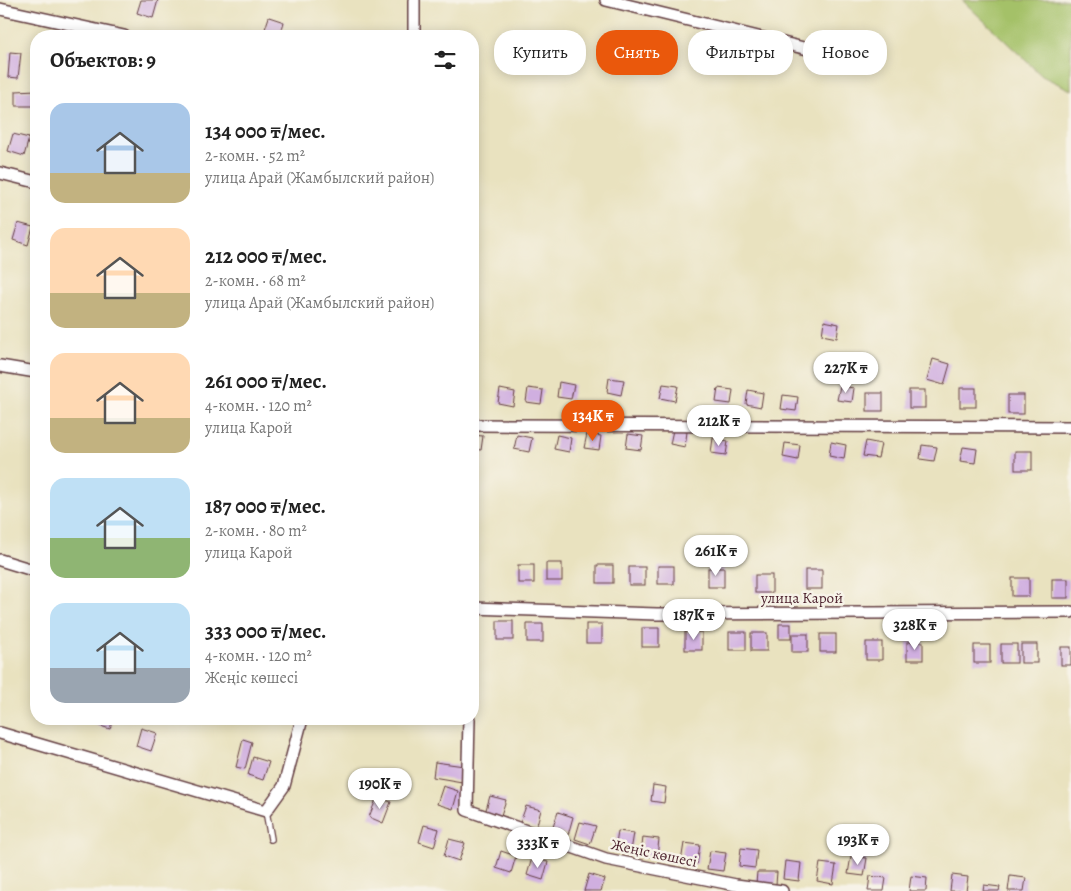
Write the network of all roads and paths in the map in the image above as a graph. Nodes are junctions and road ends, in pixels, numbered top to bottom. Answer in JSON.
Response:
{"nodes":[{"id":1,"x":414,"y":0,"type":"edge"},
{"id":2,"x":606,"y":0,"type":"edge"},
{"id":3,"x":0,"y":9,"type":"edge"},
{"id":4,"x":96,"y":30,"type":"edge"},
{"id":5,"x":414,"y":30,"type":"edge"},
{"id":6,"x":803,"y":48,"type":"edge"},
{"id":7,"x":0,"y":173,"type":"edge"},
{"id":8,"x":30,"y":180,"type":"edge"},
{"id":9,"x":0,"y":366,"type":"edge"},
{"id":10,"x":30,"y":371,"type":"edge"},
{"id":11,"x":479,"y":424,"type":"edge"},
{"id":12,"x":1071,"y":427,"type":"edge"},
{"id":13,"x":0,"y":560,"type":"edge"},
{"id":14,"x":30,"y":569,"type":"edge"},
{"id":15,"x":479,"y":608,"type":"edge"},
{"id":16,"x":1071,"y":612,"type":"edge"},
{"id":17,"x":300,"y":725,"type":"edge"},
{"id":18,"x":469,"y":725,"type":"edge"},
{"id":19,"x":0,"y":733,"type":"edge"},
{"id":20,"x":266,"y":811,"type":"junction"},
{"id":21,"x":272,"y":839,"type":"dead end"},
{"id":22,"x":782,"y":891,"type":"edge"}],
"edges":[{"from":1,"to":5,"type":"street"},
{"from":2,"to":6,"type":"street"},
{"from":3,"to":4,"type":"street"},
{"from":7,"to":8,"type":"street"},
{"from":9,"to":10,"type":"street"},
{"from":11,"to":12,"type":"street"},
{"from":13,"to":14,"type":"street"},
{"from":15,"to":16,"type":"street","name":"улица Карой"},
{"from":17,"to":20,"type":"street"},
{"from":18,"to":22,"type":"street","name":"Жеңіс көшесі"},
{"from":19,"to":20,"type":"street"},
{"from":20,"to":21,"type":"lane"}]}
